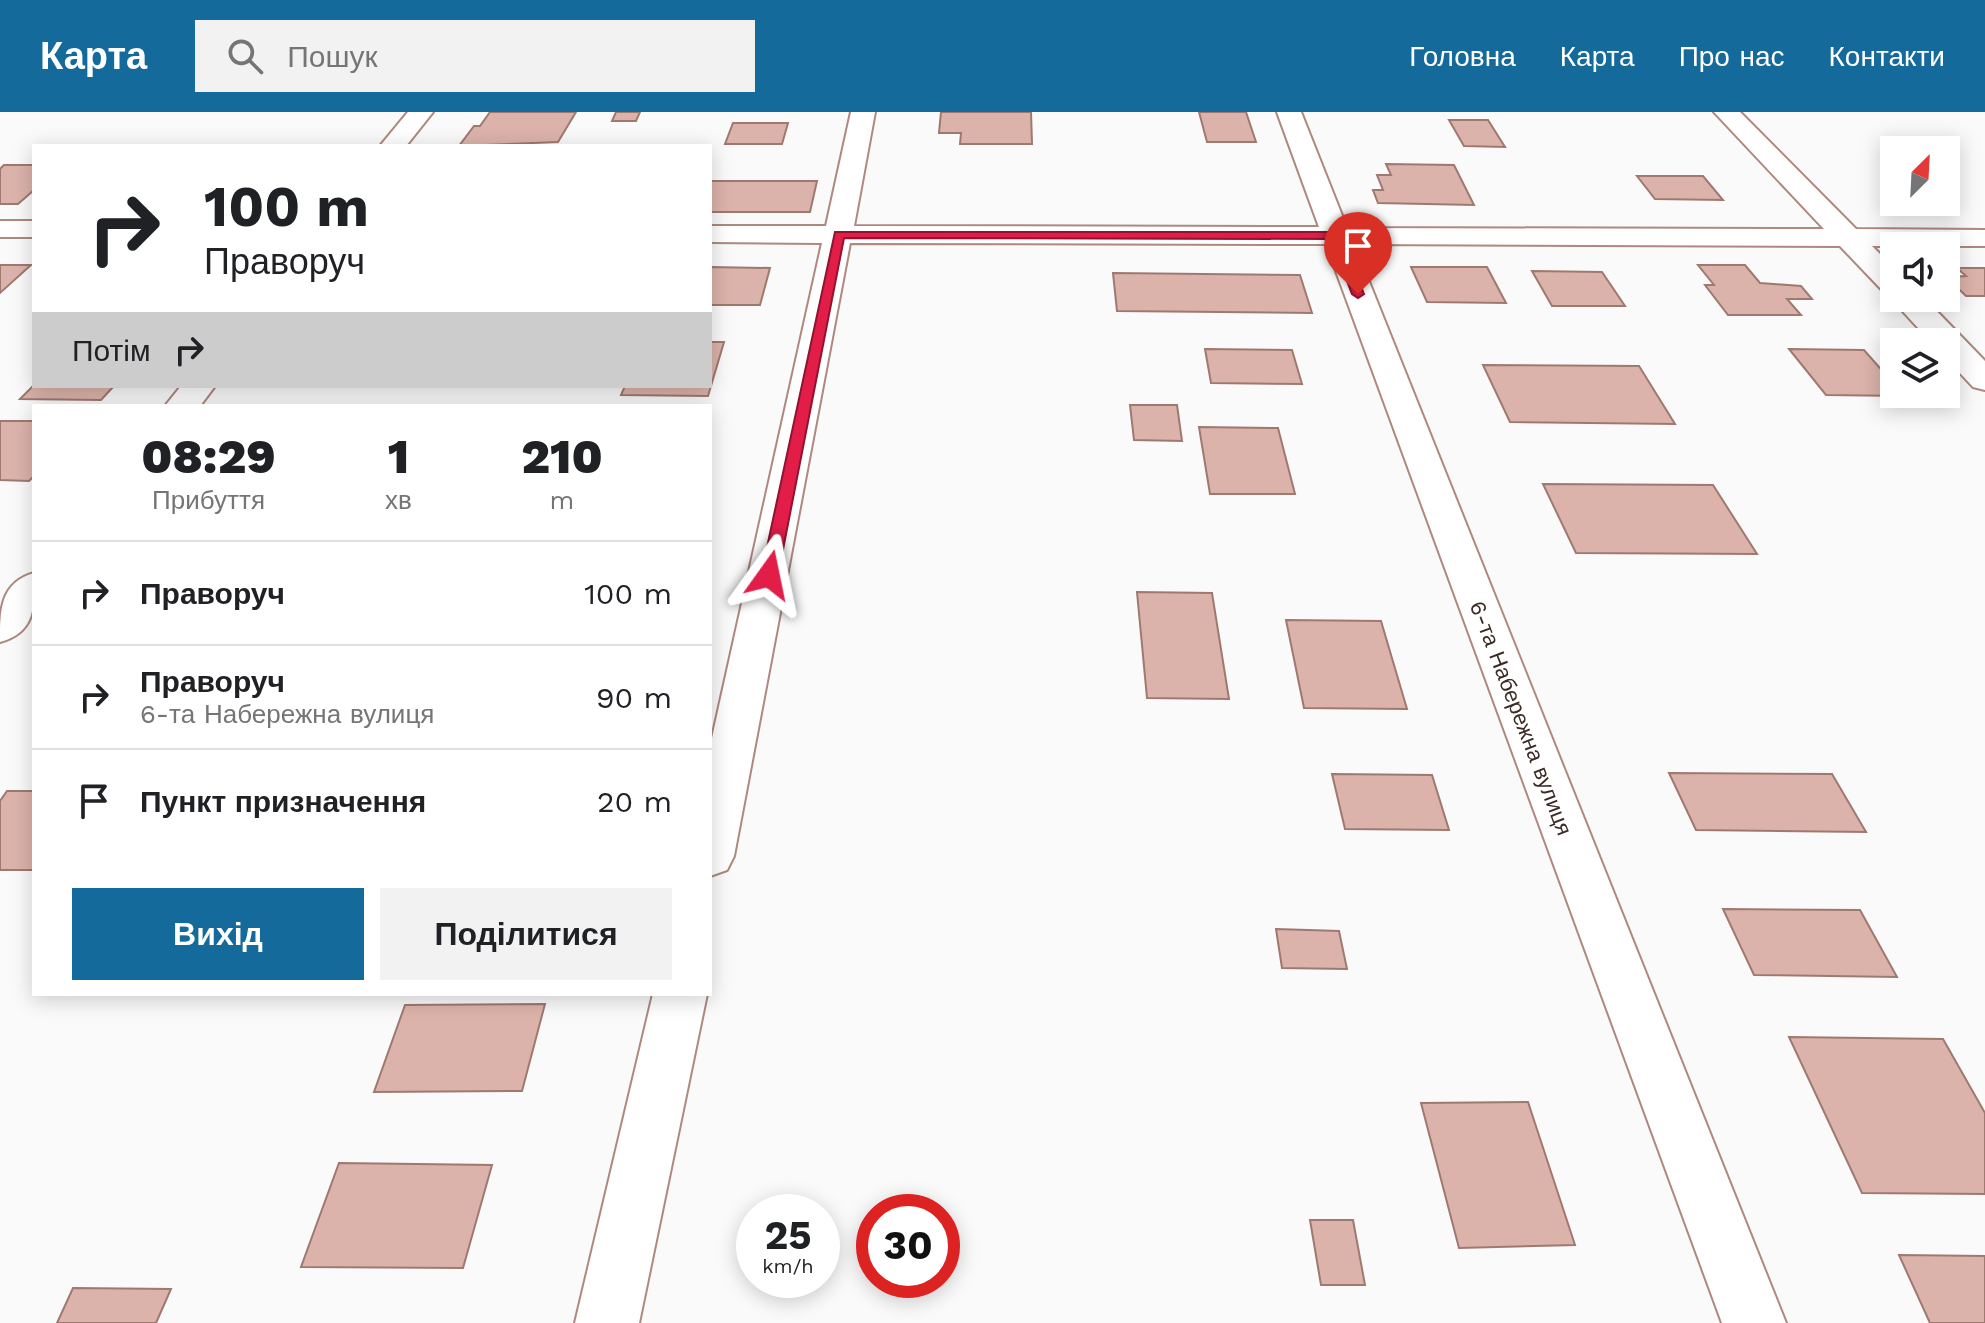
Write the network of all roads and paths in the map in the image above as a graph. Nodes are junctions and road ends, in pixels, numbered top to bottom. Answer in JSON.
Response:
{"nodes":[{"id":1,"x":421,"y":112,"type":"edge"},
{"id":2,"x":863,"y":112,"type":"edge"},
{"id":3,"x":1289,"y":112,"type":"edge"},
{"id":4,"x":1726,"y":112,"type":"edge"},
{"id":5,"x":395,"y":144,"type":"edge"},
{"id":6,"x":0,"y":229,"type":"edge"},
{"id":7,"x":32,"y":229,"type":"edge"},
{"id":8,"x":712,"y":234,"type":"edge"},
{"id":9,"x":839,"y":235,"type":"junction"},
{"id":10,"x":1335,"y":235,"type":"junction"},
{"id":11,"x":1848,"y":237,"type":"junction"},
{"id":12,"x":1985,"y":238,"type":"edge"},
{"id":13,"x":1880,"y":270,"type":"edge"},
{"id":14,"x":1920,"y":312,"type":"edge"},
{"id":15,"x":1985,"y":380,"type":"edge"},
{"id":16,"x":196,"y":388,"type":"edge"},
{"id":17,"x":184,"y":404,"type":"edge"},
{"id":18,"x":32,"y":588,"type":"edge"},
{"id":19,"x":0,"y":628,"type":"edge"},
{"id":20,"x":712,"y":846,"type":"edge"},
{"id":21,"x":680,"y":996,"type":"edge"},
{"id":22,"x":607,"y":1323,"type":"edge"},
{"id":23,"x":1754,"y":1323,"type":"edge"}],
"edges":[{"from":1,"to":5,"type":"street"},
{"from":2,"to":9,"type":"street"},
{"from":3,"to":10,"type":"street","name":"6-та Набережна вулиця"},
{"from":4,"to":11,"type":"street"},
{"from":6,"to":7,"type":"street"},
{"from":8,"to":9,"type":"street"},
{"from":9,"to":10,"type":"street"},
{"from":9,"to":20,"type":"street"},
{"from":10,"to":11,"type":"street"},
{"from":10,"to":23,"type":"street","name":"6-та Набережна вулиця"},
{"from":11,"to":12,"type":"street"},
{"from":11,"to":13,"type":"street"},
{"from":14,"to":15,"type":"street"},
{"from":16,"to":17,"type":"street"},
{"from":18,"to":19,"type":"street"},
{"from":21,"to":22,"type":"street"}]}
